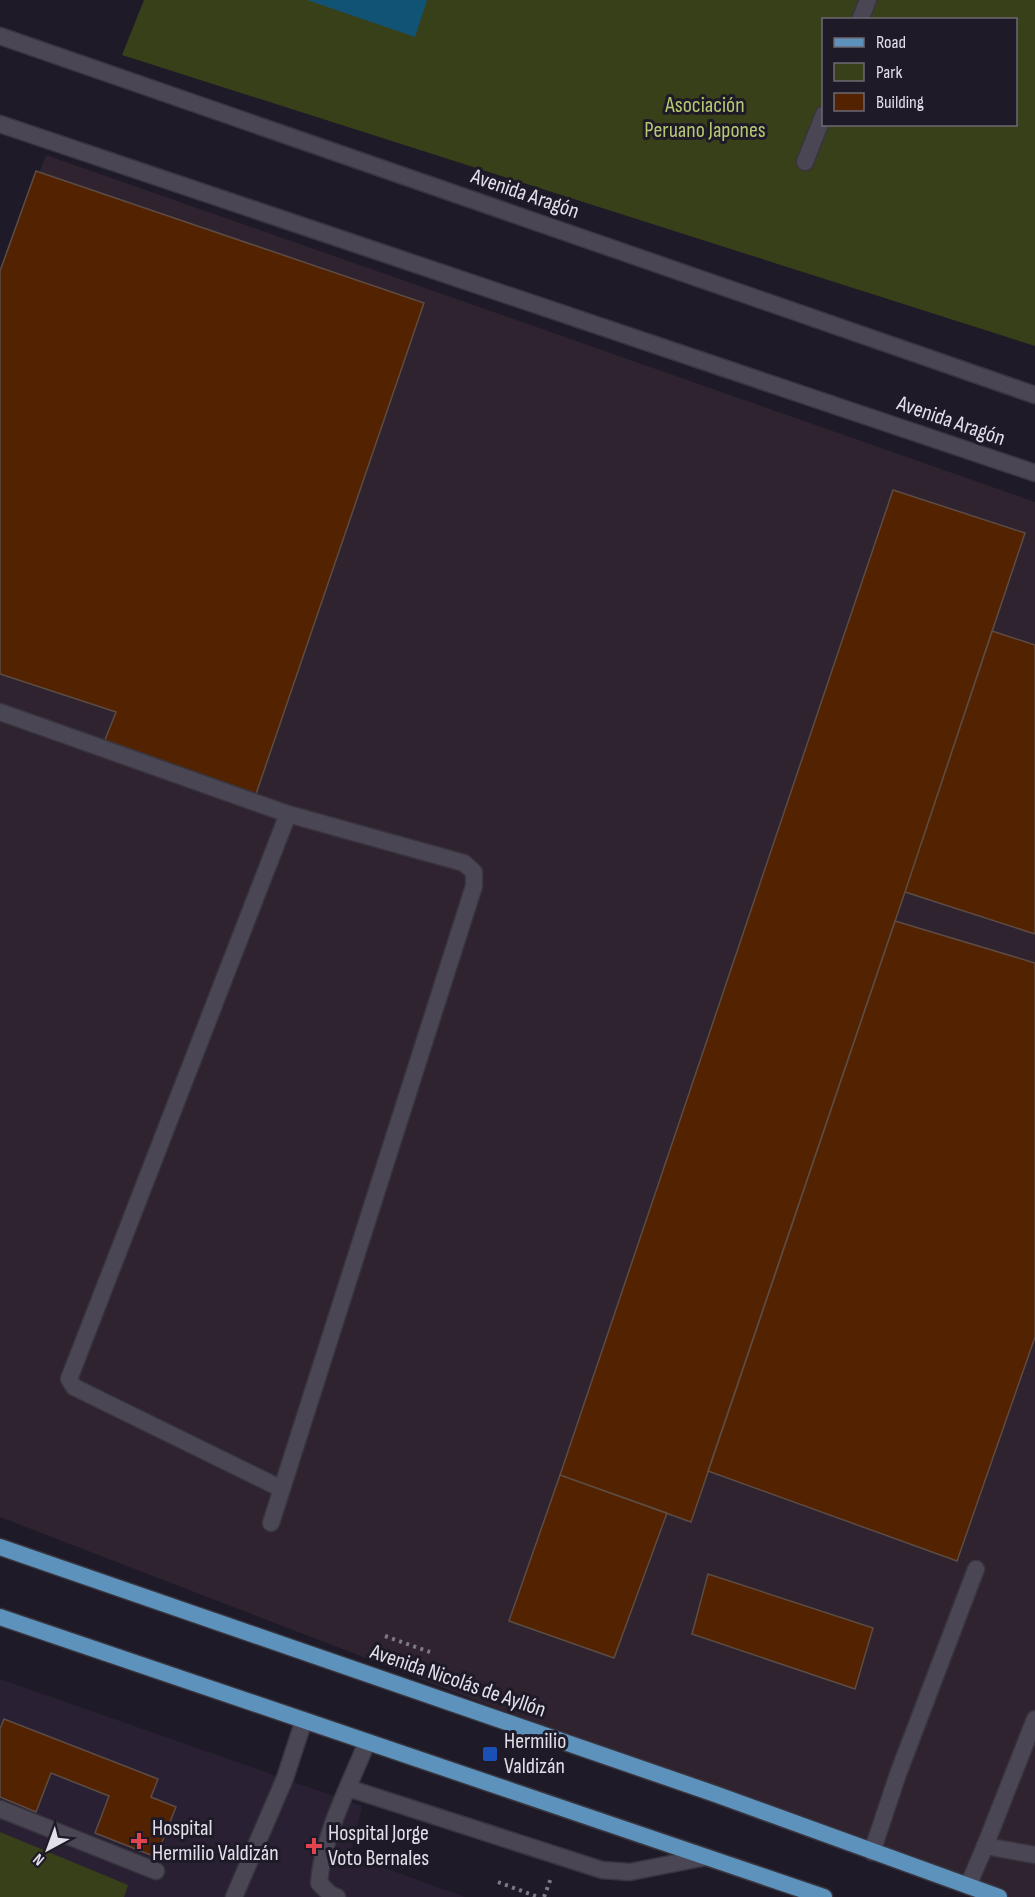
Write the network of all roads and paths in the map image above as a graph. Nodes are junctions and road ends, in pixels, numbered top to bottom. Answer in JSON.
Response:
{"nodes":[{"id":1,"x":868,"y":0,"type":"edge"},
{"id":2,"x":861,"y":18,"type":"edge"},
{"id":3,"x":0,"y":36,"type":"edge"},
{"id":4,"x":822,"y":119,"type":"edge"},
{"id":5,"x":0,"y":124,"type":"edge"},
{"id":6,"x":805,"y":162,"type":"dead end"},
{"id":7,"x":1035,"y":395,"type":"edge"},
{"id":8,"x":1035,"y":473,"type":"edge"},
{"id":9,"x":0,"y":712,"type":"edge"},
{"id":10,"x":288,"y":814,"type":"junction"},
{"id":11,"x":282,"y":1489,"type":"junction"},
{"id":12,"x":271,"y":1523,"type":"dead end"},
{"id":13,"x":0,"y":1546,"type":"edge"},
{"id":14,"x":975,"y":1569,"type":"dead end"},
{"id":15,"x":0,"y":1617,"type":"edge"},
{"id":16,"x":385,"y":1636,"type":"dead end"},
{"id":17,"x":430,"y":1652,"type":"dead end"},
{"id":18,"x":1035,"y":1719,"type":"edge"},
{"id":19,"x":304,"y":1720,"type":"junction"},
{"id":20,"x":367,"y":1742,"type":"junction"},
{"id":21,"x":348,"y":1788,"type":"junction"},
{"id":22,"x":0,"y":1809,"type":"edge"},
{"id":23,"x":985,"y":1846,"type":"junction"},
{"id":24,"x":872,"y":1852,"type":"junction"},
{"id":25,"x":1035,"y":1855,"type":"edge"},
{"id":26,"x":706,"y":1857,"type":"junction"},
{"id":27,"x":554,"y":1870,"type":"dead end"},
{"id":28,"x":156,"y":1871,"type":"dead end"},
{"id":29,"x":498,"y":1882,"type":"dead end"},
{"id":30,"x":968,"y":1886,"type":"junction"},
{"id":31,"x":234,"y":1897,"type":"edge"},
{"id":32,"x":337,"y":1897,"type":"edge"},
{"id":33,"x":538,"y":1897,"type":"edge"},
{"id":34,"x":544,"y":1897,"type":"edge"},
{"id":35,"x":824,"y":1897,"type":"edge"},
{"id":36,"x":999,"y":1897,"type":"edge"}],
"edges":[{"from":1,"to":2,"type":"street"},
{"from":3,"to":7,"type":"street","name":"Avenida Aragón"},
{"from":4,"to":6,"type":"street"},
{"from":5,"to":8,"type":"street","name":"Avenida Aragón"},
{"from":9,"to":10,"type":"street"},
{"from":10,"to":11,"type":"street"},
{"from":10,"to":11,"type":"street"},
{"from":11,"to":12,"type":"street"},
{"from":13,"to":24,"type":"main road","name":"Avenida Nicolás de Ayllón"},
{"from":14,"to":24,"type":"street"},
{"from":15,"to":19,"type":"main road"},
{"from":16,"to":17,"type":"path"},
{"from":18,"to":23,"type":"street"},
{"from":19,"to":20,"type":"main road"},
{"from":19,"to":31,"type":"street"},
{"from":20,"to":21,"type":"street"},
{"from":20,"to":26,"type":"main road"},
{"from":21,"to":26,"type":"street"},
{"from":21,"to":32,"type":"street"},
{"from":22,"to":28,"type":"street"},
{"from":23,"to":25,"type":"street"},
{"from":23,"to":30,"type":"street"},
{"from":24,"to":30,"type":"main road","name":"Avenida Nicolás de Ayllón"},
{"from":26,"to":35,"type":"main road"},
{"from":27,"to":34,"type":"path"},
{"from":29,"to":33,"type":"path"},
{"from":30,"to":36,"type":"main road","name":"Avenida Nicolás de Ayllón"}]}
